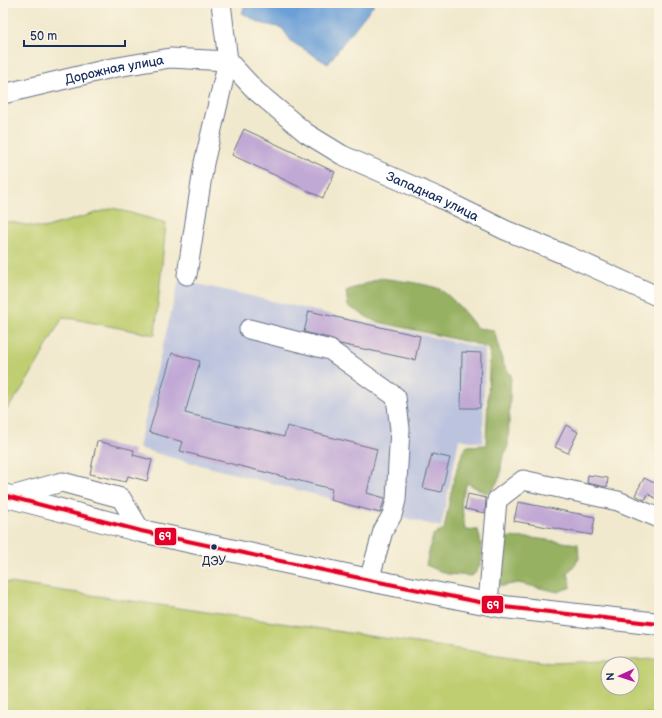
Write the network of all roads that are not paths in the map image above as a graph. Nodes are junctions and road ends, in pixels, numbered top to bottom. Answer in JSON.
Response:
{"nodes":[{"id":1,"x":221,"y":3,"type":"edge"},
{"id":2,"x":228,"y":61,"type":"junction"},
{"id":3,"x":3,"y":94,"type":"edge"},
{"id":4,"x":187,"y":275,"type":"dead end"},
{"id":5,"x":659,"y":297,"type":"edge"},
{"id":6,"x":249,"y":329,"type":"dead end"},
{"id":7,"x":6,"y":496,"type":"edge"},
{"id":8,"x":659,"y":518,"type":"edge"},
{"id":9,"x":141,"y":531,"type":"junction"},
{"id":10,"x":369,"y":580,"type":"junction"},
{"id":11,"x":488,"y":603,"type":"junction"},
{"id":12,"x":659,"y":624,"type":"edge"}],
"edges":[{"from":1,"to":2,"type":"street"},
{"from":2,"to":3,"type":"street","name":"Дорожная улица"},
{"from":2,"to":4,"type":"street"},
{"from":2,"to":5,"type":"street","name":"Западная улица"},
{"from":6,"to":10,"type":"street"},
{"from":7,"to":9,"type":"main road"},
{"from":7,"to":9,"type":"street"},
{"from":8,"to":11,"type":"street"},
{"from":9,"to":10,"type":"main road"},
{"from":10,"to":11,"type":"main road"},
{"from":11,"to":12,"type":"main road"}]}
